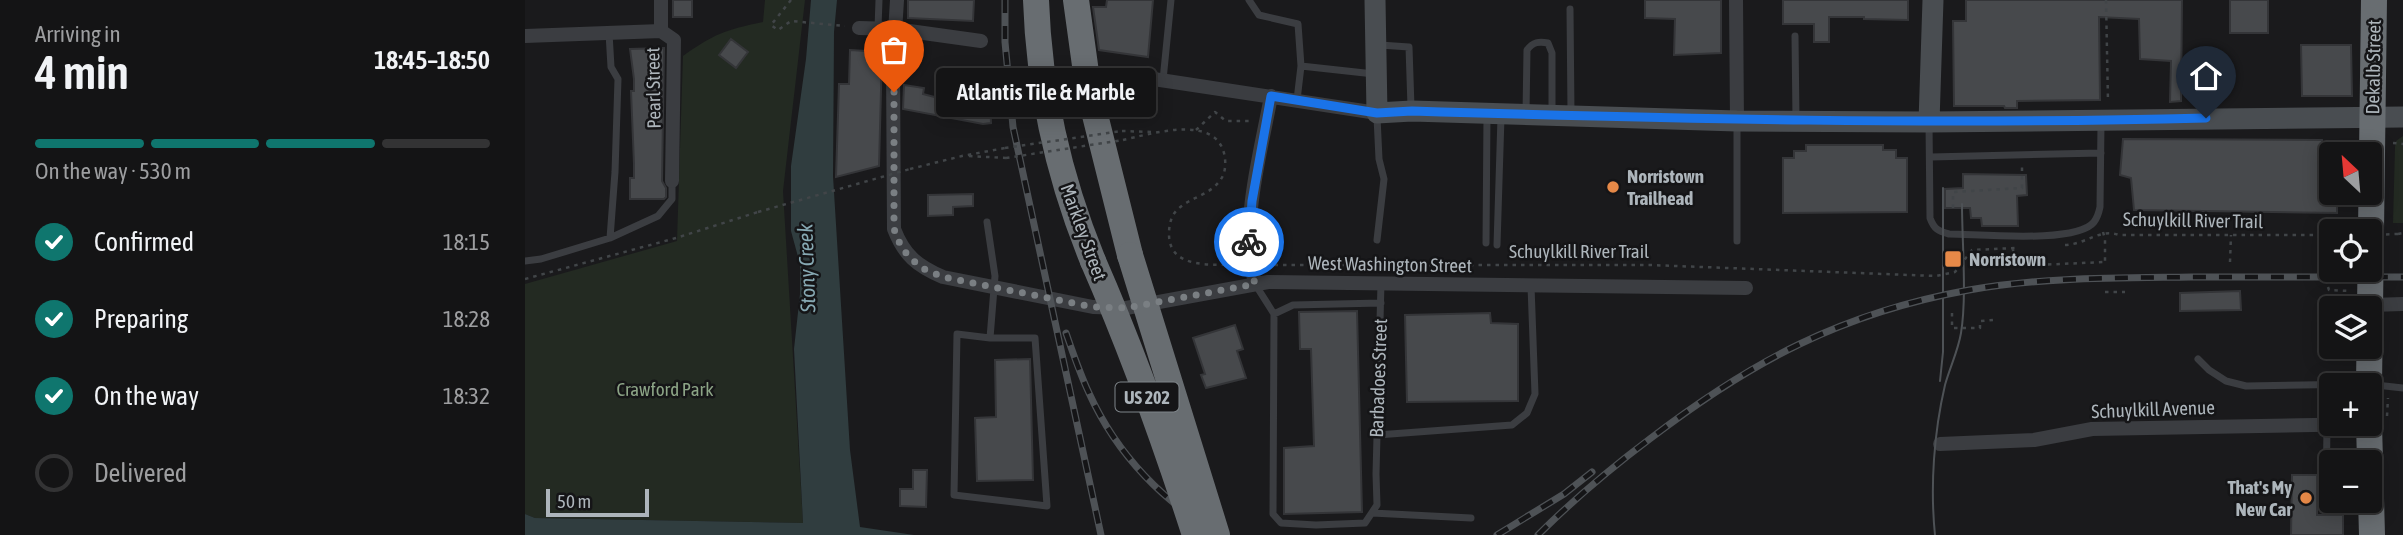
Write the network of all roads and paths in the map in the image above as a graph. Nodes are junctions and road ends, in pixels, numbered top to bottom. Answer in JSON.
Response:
{"nodes":[{"id":1,"x":661,"y":0,"type":"edge"},
{"id":2,"x":791,"y":0,"type":"edge"},
{"id":3,"x":879,"y":0,"type":"edge"},
{"id":4,"x":897,"y":0,"type":"edge"},
{"id":5,"x":1036,"y":0,"type":"edge"},
{"id":6,"x":1076,"y":0,"type":"edge"},
{"id":7,"x":1171,"y":0,"type":"edge"},
{"id":8,"x":1249,"y":0,"type":"edge"},
{"id":9,"x":1375,"y":0,"type":"edge"},
{"id":10,"x":1736,"y":0,"type":"edge"},
{"id":11,"x":1933,"y":0,"type":"edge"},
{"id":12,"x":2106,"y":0,"type":"edge"},
{"id":13,"x":2374,"y":0,"type":"edge"},
{"id":14,"x":1570,"y":9,"type":"dead end"},
{"id":15,"x":839,"y":25,"type":"dead end"},
{"id":16,"x":859,"y":28,"type":"dead end"},
{"id":17,"x":878,"y":29,"type":"junction"},
{"id":18,"x":895,"y":29,"type":"junction"},
{"id":19,"x":661,"y":31,"type":"junction"},
{"id":20,"x":610,"y":33,"type":"junction"},
{"id":21,"x":525,"y":36,"type":"edge"},
{"id":22,"x":1795,"y":36,"type":"dead end"},
{"id":23,"x":981,"y":41,"type":"dead end"},
{"id":24,"x":1376,"y":45,"type":"junction"},
{"id":25,"x":1301,"y":66,"type":"junction"},
{"id":26,"x":1376,"y":74,"type":"junction"},
{"id":27,"x":1147,"y":78,"type":"dead end"},
{"id":28,"x":1163,"y":81,"type":"junction"},
{"id":29,"x":1271,"y":96,"type":"junction"},
{"id":30,"x":1297,"y":100,"type":"junction"},
{"id":31,"x":1412,"y":111,"type":"junction"},
{"id":32,"x":1377,"y":113,"type":"junction"},
{"id":33,"x":1494,"y":114,"type":"junction"},
{"id":34,"x":1526,"y":114,"type":"junction"},
{"id":35,"x":1561,"y":115,"type":"junction"},
{"id":36,"x":2373,"y":117,"type":"junction"},
{"id":37,"x":2403,"y":117,"type":"edge"},
{"id":38,"x":1267,"y":118,"type":"junction"},
{"id":39,"x":1737,"y":121,"type":"junction"},
{"id":40,"x":1796,"y":121,"type":"junction"},
{"id":41,"x":2104,"y":121,"type":"junction"},
{"id":42,"x":1929,"y":122,"type":"junction"},
{"id":43,"x":1196,"y":130,"type":"junction"},
{"id":44,"x":1160,"y":132,"type":"junction"},
{"id":45,"x":2393,"y":142,"type":"dead end"},
{"id":46,"x":2403,"y":144,"type":"edge"},
{"id":47,"x":2101,"y":153,"type":"junction"},
{"id":48,"x":2022,"y":155,"type":"junction"},
{"id":49,"x":962,"y":156,"type":"junction"},
{"id":50,"x":1931,"y":157,"type":"junction"},
{"id":51,"x":672,"y":181,"type":"joint"},
{"id":52,"x":1953,"y":208,"type":"dead end"},
{"id":53,"x":987,"y":222,"type":"dead end"},
{"id":54,"x":2401,"y":233,"type":"edge"},
{"id":55,"x":2382,"y":234,"type":"edge"},
{"id":56,"x":2231,"y":235,"type":"junction"},
{"id":57,"x":2319,"y":235,"type":"edge"},
{"id":58,"x":610,"y":238,"type":"junction"},
{"id":59,"x":2105,"y":239,"type":"dead end"},
{"id":60,"x":1377,"y":240,"type":"dead end"},
{"id":61,"x":1737,"y":241,"type":"dead end"},
{"id":62,"x":1486,"y":243,"type":"dead end"},
{"id":63,"x":1497,"y":245,"type":"dead end"},
{"id":64,"x":2066,"y":245,"type":"dead end"},
{"id":65,"x":2026,"y":247,"type":"dead end"},
{"id":66,"x":2013,"y":248,"type":"junction"},
{"id":67,"x":2105,"y":256,"type":"junction"},
{"id":68,"x":2113,"y":256,"type":"dead end"},
{"id":69,"x":525,"y":261,"type":"edge"},
{"id":70,"x":2230,"y":262,"type":"dead end"},
{"id":71,"x":1250,"y":265,"type":"junction"},
{"id":72,"x":525,"y":279,"type":"edge"},
{"id":73,"x":1381,"y":283,"type":"junction"},
{"id":74,"x":1255,"y":284,"type":"junction"},
{"id":75,"x":1531,"y":285,"type":"junction"},
{"id":76,"x":994,"y":288,"type":"junction"},
{"id":77,"x":1746,"y":288,"type":"dead end"},
{"id":78,"x":2328,"y":288,"type":"dead end"},
{"id":79,"x":2105,"y":292,"type":"dead end"},
{"id":80,"x":2125,"y":292,"type":"dead end"},
{"id":81,"x":2352,"y":296,"type":"edge"},
{"id":82,"x":2360,"y":296,"type":"edge"},
{"id":83,"x":2382,"y":301,"type":"edge"},
{"id":84,"x":1381,"y":303,"type":"junction"},
{"id":85,"x":2403,"y":304,"type":"edge"},
{"id":86,"x":1952,"y":313,"type":"dead end"},
{"id":87,"x":1274,"y":314,"type":"junction"},
{"id":88,"x":1993,"y":320,"type":"dead end"},
{"id":89,"x":990,"y":338,"type":"junction"},
{"id":90,"x":2198,"y":359,"type":"dead end"},
{"id":91,"x":2319,"y":385,"type":"edge"},
{"id":92,"x":2382,"y":386,"type":"edge"},
{"id":93,"x":2403,"y":388,"type":"edge"},
{"id":94,"x":2319,"y":424,"type":"edge"},
{"id":95,"x":1377,"y":435,"type":"junction"},
{"id":96,"x":1940,"y":444,"type":"dead end"},
{"id":97,"x":1372,"y":513,"type":"junction"},
{"id":98,"x":2371,"y":513,"type":"edge"},
{"id":99,"x":1471,"y":518,"type":"dead end"},
{"id":100,"x":2372,"y":533,"type":"edge"},
{"id":101,"x":1195,"y":535,"type":"edge"},
{"id":102,"x":1217,"y":535,"type":"edge"}],
"edges":[{"from":1,"to":19,"type":"street","name":"Pearl Street"},
{"from":2,"to":15,"type":"path"},
{"from":3,"to":17,"type":"lane"},
{"from":4,"to":18,"type":"street"},
{"from":5,"to":101,"type":"highway","name":"Markley Street","number":"US 202","bridge":true},
{"from":6,"to":102,"type":"highway","name":"Markley Street","bridge":true},
{"from":7,"to":28,"type":"lane"},
{"from":8,"to":25,"type":"lane"},
{"from":9,"to":24,"type":"street"},
{"from":10,"to":39,"type":"street"},
{"from":11,"to":42,"type":"street"},
{"from":12,"to":41,"type":"path"},
{"from":13,"to":36,"type":"highway","name":"Dekalb Street"},
{"from":14,"to":35,"type":"lane"},
{"from":16,"to":17,"type":"street"},
{"from":17,"to":18,"type":"street"},
{"from":18,"to":23,"type":"street"},
{"from":18,"to":76,"type":"street","name":"West Washington Street"},
{"from":19,"to":20,"type":"street"},
{"from":19,"to":51,"type":"street","name":"Pearl Street"},
{"from":20,"to":21,"type":"street"},
{"from":20,"to":58,"type":"lane"},
{"from":22,"to":40,"type":"lane"},
{"from":24,"to":26,"type":"street"},
{"from":24,"to":31,"type":"lane"},
{"from":25,"to":26,"type":"lane"},
{"from":25,"to":30,"type":"lane"},
{"from":26,"to":32,"type":"street"},
{"from":27,"to":28,"type":"street"},
{"from":28,"to":29,"type":"street"},
{"from":29,"to":30,"type":"street"},
{"from":29,"to":38,"type":"street"},
{"from":30,"to":32,"type":"street"},
{"from":31,"to":32,"type":"street"},
{"from":31,"to":33,"type":"street"},
{"from":32,"to":60,"type":"lane"},
{"from":33,"to":34,"type":"street"},
{"from":33,"to":62,"type":"lane"},
{"from":33,"to":63,"type":"lane"},
{"from":34,"to":35,"type":"street"},
{"from":34,"to":35,"type":"lane"},
{"from":35,"to":39,"type":"street"},
{"from":36,"to":37,"type":"street"},
{"from":36,"to":41,"type":"street"},
{"from":36,"to":82,"type":"highway","name":"Dekalb Street"},
{"from":38,"to":43,"type":"path"},
{"from":38,"to":71,"type":"street"},
{"from":39,"to":40,"type":"street"},
{"from":39,"to":61,"type":"lane"},
{"from":40,"to":42,"type":"street"},
{"from":41,"to":42,"type":"street"},
{"from":41,"to":47,"type":"lane"},
{"from":42,"to":50,"type":"lane"},
{"from":43,"to":44,"type":"path"},
{"from":43,"to":71,"type":"path","name":"Schuylkill River Trail"},
{"from":44,"to":49,"type":"path","bridge":true},
{"from":44,"to":49,"type":"path","bridge":true},
{"from":45,"to":46,"type":"path"},
{"from":47,"to":48,"type":"lane"},
{"from":47,"to":50,"type":"lane"},
{"from":48,"to":50,"type":"lane"},
{"from":48,"to":52,"type":"path"},
{"from":49,"to":72,"type":"path","bridge":true},
{"from":51,"to":58,"type":"lane"},
{"from":53,"to":76,"type":"lane"},
{"from":54,"to":55,"type":"path","bridge":true},
{"from":56,"to":57,"type":"path","name":"Schuylkill River Trail"},
{"from":56,"to":64,"type":"path","name":"Schuylkill River Trail"},
{"from":56,"to":70,"type":"path"},
{"from":58,"to":69,"type":"lane"},
{"from":59,"to":67,"type":"path"},
{"from":65,"to":66,"type":"path","name":"Schuylkill River Trail"},
{"from":66,"to":67,"type":"path"},
{"from":66,"to":71,"type":"path","name":"Schuylkill River Trail"},
{"from":67,"to":68,"type":"path"},
{"from":71,"to":74,"type":"street"},
{"from":73,"to":74,"type":"street","name":"West Washington Street"},
{"from":73,"to":75,"type":"street","name":"West Washington Street"},
{"from":73,"to":84,"type":"lane","name":"Barbadoes Street"},
{"from":74,"to":76,"type":"street","name":"West Washington Street"},
{"from":74,"to":87,"type":"lane"},
{"from":75,"to":77,"type":"street","name":"West Washington Street"},
{"from":75,"to":95,"type":"lane"},
{"from":76,"to":89,"type":"lane"},
{"from":78,"to":81,"type":"path"},
{"from":79,"to":80,"type":"path"},
{"from":83,"to":85,"type":"street"},
{"from":84,"to":87,"type":"lane"},
{"from":84,"to":95,"type":"lane","name":"Barbadoes Street"},
{"from":86,"to":88,"type":"path"},
{"from":87,"to":97,"type":"lane"},
{"from":89,"to":89,"type":"lane"},
{"from":90,"to":91,"type":"lane"},
{"from":92,"to":93,"type":"lane"},
{"from":94,"to":96,"type":"street","name":"Schuylkill Avenue"},
{"from":95,"to":97,"type":"lane","name":"Barbadoes Street"},
{"from":97,"to":99,"type":"lane"},
{"from":98,"to":100,"type":"highway"}]}
